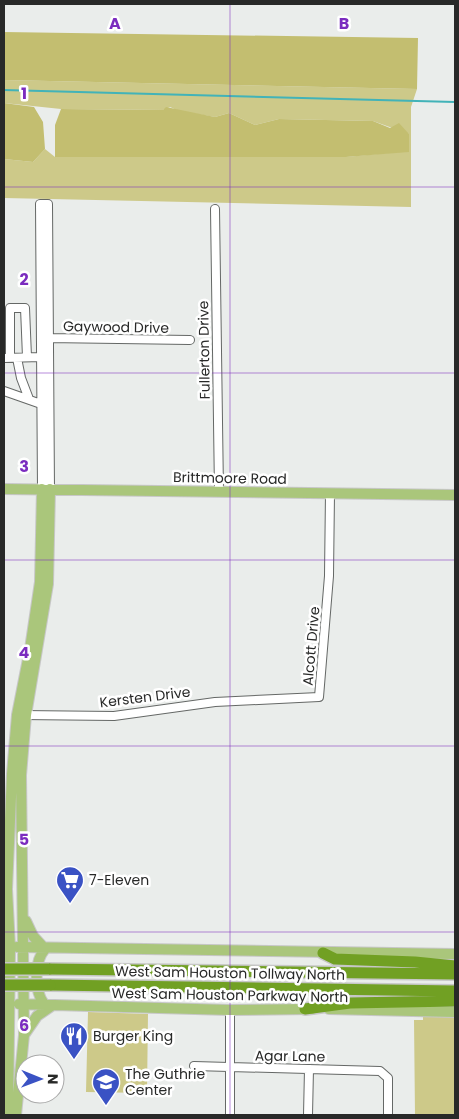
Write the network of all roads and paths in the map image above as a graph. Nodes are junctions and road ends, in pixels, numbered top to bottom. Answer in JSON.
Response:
{"nodes":[{"id":1,"x":44,"y":204,"type":"dead end"},
{"id":2,"x":215,"y":209,"type":"dead end"},
{"id":3,"x":45,"y":338,"type":"junction"},
{"id":4,"x":190,"y":340,"type":"dead end"},
{"id":5,"x":27,"y":357,"type":"junction"},
{"id":6,"x":42,"y":357,"type":"junction"},
{"id":7,"x":10,"y":358,"type":"edge"},
{"id":8,"x":21,"y":378,"type":"junction"},
{"id":9,"x":4,"y":391,"type":"edge"},
{"id":10,"x":46,"y":393,"type":"junction"},
{"id":11,"x":17,"y":394,"type":"junction"},
{"id":12,"x":29,"y":399,"type":"junction"},
{"id":13,"x":41,"y":404,"type":"junction"},
{"id":14,"x":4,"y":489,"type":"edge"},
{"id":15,"x":46,"y":489,"type":"junction"},
{"id":16,"x":219,"y":492,"type":"junction"},
{"id":17,"x":330,"y":493,"type":"junction"},
{"id":18,"x":455,"y":495,"type":"edge"},
{"id":19,"x":215,"y":702,"type":"joint"},
{"id":20,"x":22,"y":715,"type":"junction"},
{"id":21,"x":6,"y":914,"type":"edge"},
{"id":22,"x":23,"y":916,"type":"junction"},
{"id":23,"x":7,"y":947,"type":"edge"},
{"id":24,"x":24,"y":948,"type":"junction"},
{"id":25,"x":45,"y":949,"type":"junction"},
{"id":26,"x":324,"y":953,"type":"junction"},
{"id":27,"x":455,"y":954,"type":"edge"},
{"id":28,"x":455,"y":966,"type":"edge"},
{"id":29,"x":4,"y":969,"type":"edge"},
{"id":30,"x":455,"y":974,"type":"edge"},
{"id":31,"x":4,"y":985,"type":"edge"},
{"id":32,"x":455,"y":990,"type":"edge"},
{"id":33,"x":455,"y":1001,"type":"edge"},
{"id":34,"x":7,"y":1004,"type":"edge"},
{"id":35,"x":24,"y":1004,"type":"junction"},
{"id":36,"x":49,"y":1005,"type":"junction"},
{"id":37,"x":305,"y":1009,"type":"junction"},
{"id":38,"x":230,"y":1010,"type":"junction"},
{"id":39,"x":455,"y":1012,"type":"edge"},
{"id":40,"x":4,"y":1022,"type":"edge"},
{"id":41,"x":24,"y":1034,"type":"junction"},
{"id":42,"x":10,"y":1043,"type":"junction"},
{"id":43,"x":194,"y":1066,"type":"dead end"},
{"id":44,"x":230,"y":1067,"type":"junction"},
{"id":45,"x":309,"y":1068,"type":"junction"},
{"id":46,"x":8,"y":1115,"type":"edge"},
{"id":47,"x":16,"y":1115,"type":"edge"},
{"id":48,"x":230,"y":1115,"type":"edge"},
{"id":49,"x":308,"y":1115,"type":"edge"},
{"id":50,"x":388,"y":1115,"type":"edge"}],
"edges":[{"from":1,"to":3,"type":"street"},
{"from":2,"to":16,"type":"street","name":"Fullerton Drive"},
{"from":3,"to":4,"type":"street","name":"Gaywood Drive"},
{"from":3,"to":6,"type":"street"},
{"from":3,"to":10,"type":"street"},
{"from":5,"to":6,"type":"street"},
{"from":5,"to":7,"type":"street"},
{"from":5,"to":7,"type":"street"},
{"from":6,"to":10,"type":"street"},
{"from":7,"to":8,"type":"street"},
{"from":8,"to":11,"type":"street"},
{"from":8,"to":12,"type":"street"},
{"from":9,"to":11,"type":"street"},
{"from":10,"to":13,"type":"street"},
{"from":10,"to":15,"type":"street"},
{"from":11,"to":12,"type":"street"},
{"from":12,"to":13,"type":"street"},
{"from":13,"to":15,"type":"street"},
{"from":14,"to":15,"type":"main road","name":"Brittmoore Road"},
{"from":15,"to":16,"type":"main road","name":"Brittmoore Road"},
{"from":15,"to":20,"type":"main road"},
{"from":16,"to":17,"type":"main road","name":"Brittmoore Road"},
{"from":17,"to":18,"type":"main road","name":"Brittmoore Road"},
{"from":17,"to":19,"type":"street","name":"Alcott Drive"},
{"from":19,"to":20,"type":"street","name":"Kersten Drive"},
{"from":20,"to":21,"type":"main road"},
{"from":20,"to":22,"type":"main road"},
{"from":21,"to":23,"type":"main road"},
{"from":22,"to":24,"type":"main road"},
{"from":22,"to":25,"type":"main road"},
{"from":23,"to":24,"type":"main road"},
{"from":23,"to":34,"type":"main road"},
{"from":24,"to":25,"type":"main road"},
{"from":24,"to":35,"type":"main road"},
{"from":25,"to":26,"type":"main road"},
{"from":25,"to":36,"type":"main road"},
{"from":26,"to":27,"type":"main road"},
{"from":26,"to":28,"type":"highway"},
{"from":29,"to":30,"type":"highway","name":"West Sam Houston Tollway North","bridge":true},
{"from":31,"to":32,"type":"highway","name":"West Sam Houston Tollway North","bridge":true},
{"from":33,"to":37,"type":"highway"},
{"from":34,"to":35,"type":"main road","name":"West Sam Houston Parkway North"},
{"from":34,"to":42,"type":"main road"},
{"from":35,"to":36,"type":"main road","name":"West Sam Houston Parkway North"},
{"from":35,"to":41,"type":"main road"},
{"from":36,"to":38,"type":"main road","name":"West Sam Houston Parkway North"},
{"from":36,"to":41,"type":"main road"},
{"from":37,"to":38,"type":"main road","name":"West Sam Houston Parkway North"},
{"from":37,"to":39,"type":"main road","name":"West Sam Houston Parkway North"},
{"from":38,"to":44,"type":"street"},
{"from":40,"to":42,"type":"main road"},
{"from":41,"to":47,"type":"main road"},
{"from":42,"to":46,"type":"main road"},
{"from":43,"to":44,"type":"street","name":"Agar Lane"},
{"from":44,"to":45,"type":"street","name":"Agar Lane"},
{"from":44,"to":48,"type":"street"},
{"from":45,"to":49,"type":"street"},
{"from":45,"to":50,"type":"street","name":"Agar Lane"}]}
